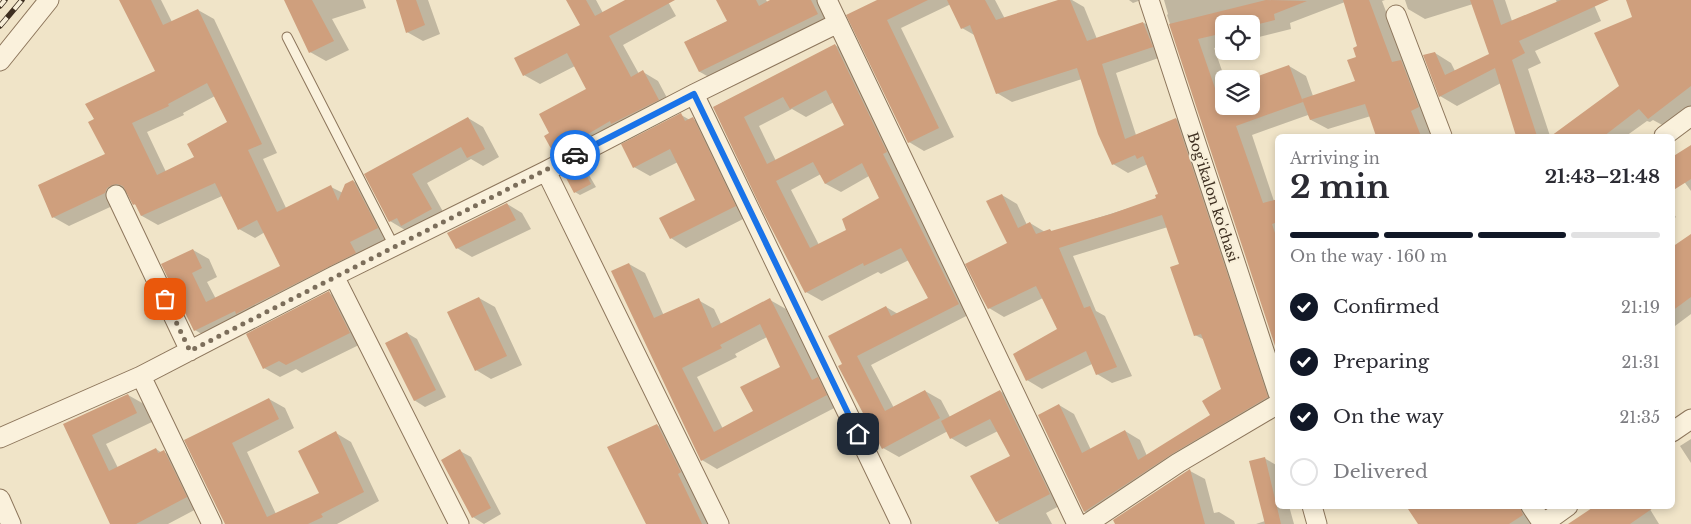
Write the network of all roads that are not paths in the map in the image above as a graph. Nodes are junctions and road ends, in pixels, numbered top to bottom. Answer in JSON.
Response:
{"nodes":[{"id":1,"x":49,"y":0,"type":"edge"},
{"id":2,"x":827,"y":0,"type":"edge"},
{"id":3,"x":1149,"y":0,"type":"edge"},
{"id":4,"x":1396,"y":15,"type":"dead end"},
{"id":5,"x":838,"y":23,"type":"junction"},
{"id":6,"x":287,"y":37,"type":"dead end"},
{"id":7,"x":0,"y":61,"type":"edge"},
{"id":8,"x":694,"y":94,"type":"junction"},
{"id":9,"x":1691,"y":116,"type":"edge"},
{"id":10,"x":1441,"y":134,"type":"edge"},
{"id":11,"x":1667,"y":134,"type":"edge"},
{"id":12,"x":546,"y":171,"type":"junction"},
{"id":13,"x":116,"y":195,"type":"dead end"},
{"id":14,"x":394,"y":246,"type":"junction"},
{"id":15,"x":334,"y":276,"type":"junction"},
{"id":16,"x":190,"y":351,"type":"junction"},
{"id":17,"x":141,"y":376,"type":"junction"},
{"id":18,"x":1275,"y":384,"type":"edge"},
{"id":19,"x":1275,"y":406,"type":"edge"},
{"id":20,"x":1691,"y":419,"type":"edge"},
{"id":21,"x":1675,"y":430,"type":"edge"},
{"id":22,"x":0,"y":438,"type":"edge"},
{"id":23,"x":0,"y":499,"type":"edge"},
{"id":24,"x":1313,"y":509,"type":"edge"},
{"id":25,"x":1533,"y":509,"type":"edge"},
{"id":26,"x":1564,"y":509,"type":"edge"},
{"id":27,"x":11,"y":524,"type":"edge"},
{"id":28,"x":212,"y":524,"type":"edge"},
{"id":29,"x":459,"y":524,"type":"edge"},
{"id":30,"x":719,"y":524,"type":"edge"},
{"id":31,"x":901,"y":524,"type":"edge"},
{"id":32,"x":1078,"y":524,"type":"edge"},
{"id":33,"x":1087,"y":524,"type":"edge"},
{"id":34,"x":1317,"y":524,"type":"edge"}],
"edges":[{"from":1,"to":7,"type":"street"},
{"from":2,"to":5,"type":"street"},
{"from":3,"to":18,"type":"street","name":"Bog'ikalon ko'chasi"},
{"from":4,"to":10,"type":"street"},
{"from":5,"to":8,"type":"street"},
{"from":5,"to":32,"type":"street"},
{"from":6,"to":14,"type":"lane"},
{"from":8,"to":12,"type":"street"},
{"from":8,"to":31,"type":"street"},
{"from":9,"to":11,"type":"street"},
{"from":12,"to":14,"type":"street"},
{"from":12,"to":30,"type":"street"},
{"from":13,"to":16,"type":"street"},
{"from":14,"to":15,"type":"street"},
{"from":15,"to":16,"type":"street"},
{"from":15,"to":29,"type":"street"},
{"from":16,"to":17,"type":"street"},
{"from":17,"to":22,"type":"street"},
{"from":17,"to":28,"type":"street"},
{"from":19,"to":33,"type":"street"},
{"from":20,"to":21,"type":"street"},
{"from":23,"to":27,"type":"street"},
{"from":24,"to":34,"type":"street"},
{"from":25,"to":26,"type":"street"}]}
